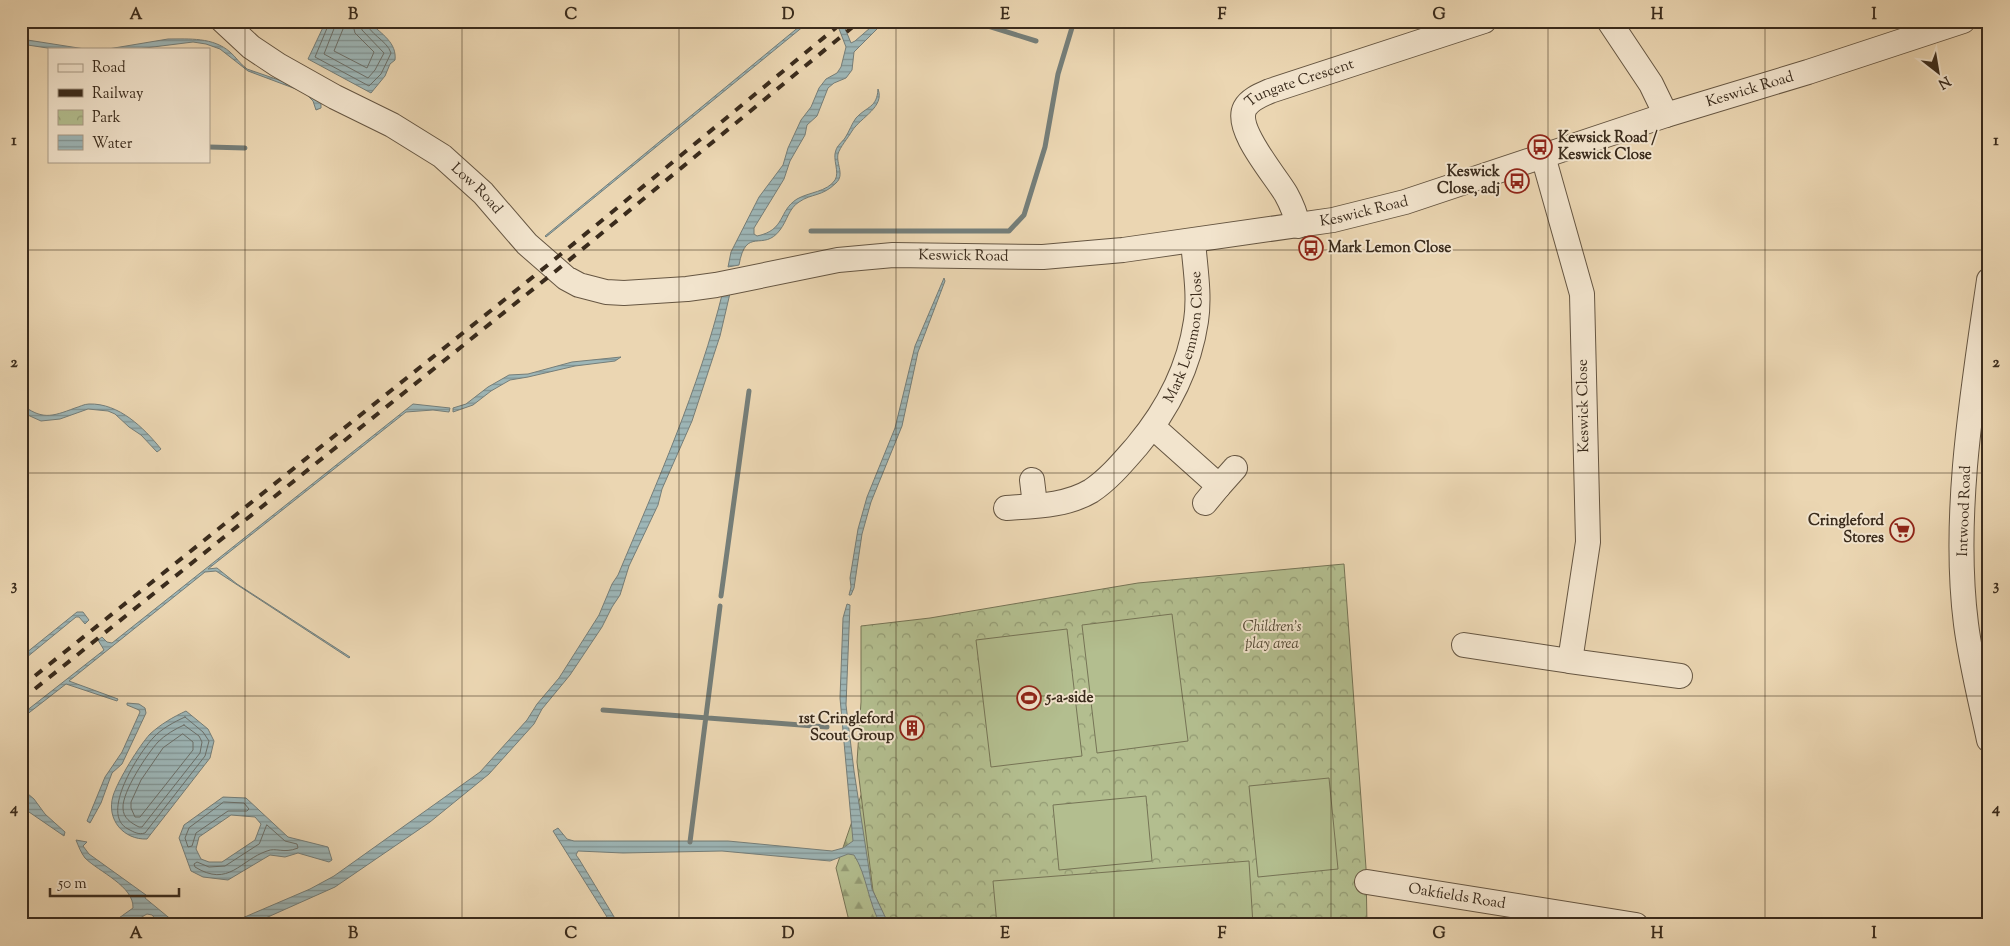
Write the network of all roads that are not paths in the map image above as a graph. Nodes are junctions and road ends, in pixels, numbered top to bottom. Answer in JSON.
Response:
{"nodes":[{"id":1,"x":223,"y":21,"type":"edge"},
{"id":2,"x":1484,"y":21,"type":"edge"},
{"id":3,"x":1609,"y":21,"type":"edge"},
{"id":4,"x":1963,"y":21,"type":"edge"},
{"id":5,"x":1666,"y":115,"type":"junction"},
{"id":6,"x":1544,"y":156,"type":"junction"},
{"id":7,"x":1298,"y":226,"type":"junction"},
{"id":8,"x":1193,"y":241,"type":"junction"},
{"id":9,"x":742,"y":280,"type":"joint"},
{"id":10,"x":1989,"y":280,"type":"edge"},
{"id":11,"x":1152,"y":427,"type":"junction"},
{"id":12,"x":1235,"y":468,"type":"dead end"},
{"id":13,"x":1032,"y":480,"type":"dead end"},
{"id":14,"x":1036,"y":505,"type":"junction"},
{"id":15,"x":1006,"y":508,"type":"dead end"},
{"id":16,"x":1464,"y":645,"type":"dead end"},
{"id":17,"x":1570,"y":660,"type":"junction"},
{"id":18,"x":1680,"y":676,"type":"dead end"},
{"id":19,"x":1989,"y":740,"type":"edge"},
{"id":20,"x":1367,"y":882,"type":"dead end"},
{"id":21,"x":1575,"y":920,"type":"edge"},
{"id":22,"x":1636,"y":925,"type":"edge"}],
"edges":[{"from":1,"to":9,"type":"street","name":"Low Road"},
{"from":2,"to":7,"type":"street","name":"Tungate Crescent"},
{"from":3,"to":5,"type":"street"},
{"from":4,"to":5,"type":"street","name":"Keswick Road"},
{"from":5,"to":6,"type":"street","name":"Keswick Road"},
{"from":6,"to":7,"type":"street","name":"Keswick Road"},
{"from":6,"to":17,"type":"street","name":"Keswick Close"},
{"from":7,"to":8,"type":"street","name":"Keswick Road"},
{"from":8,"to":9,"type":"street","name":"Keswick Road"},
{"from":8,"to":11,"type":"street","name":"Mark Lemmon Close"},
{"from":10,"to":19,"type":"street","name":"Intwood Road"},
{"from":11,"to":12,"type":"street"},
{"from":11,"to":14,"type":"street","name":"Mark Lemmon Close"},
{"from":13,"to":14,"type":"street"},
{"from":14,"to":15,"type":"street","name":"Mark Lemmon Close"},
{"from":16,"to":17,"type":"street"},
{"from":17,"to":18,"type":"street"},
{"from":20,"to":21,"type":"street","name":"Oakfields Road"},
{"from":21,"to":22,"type":"street","name":"Oakfields Road"}]}
